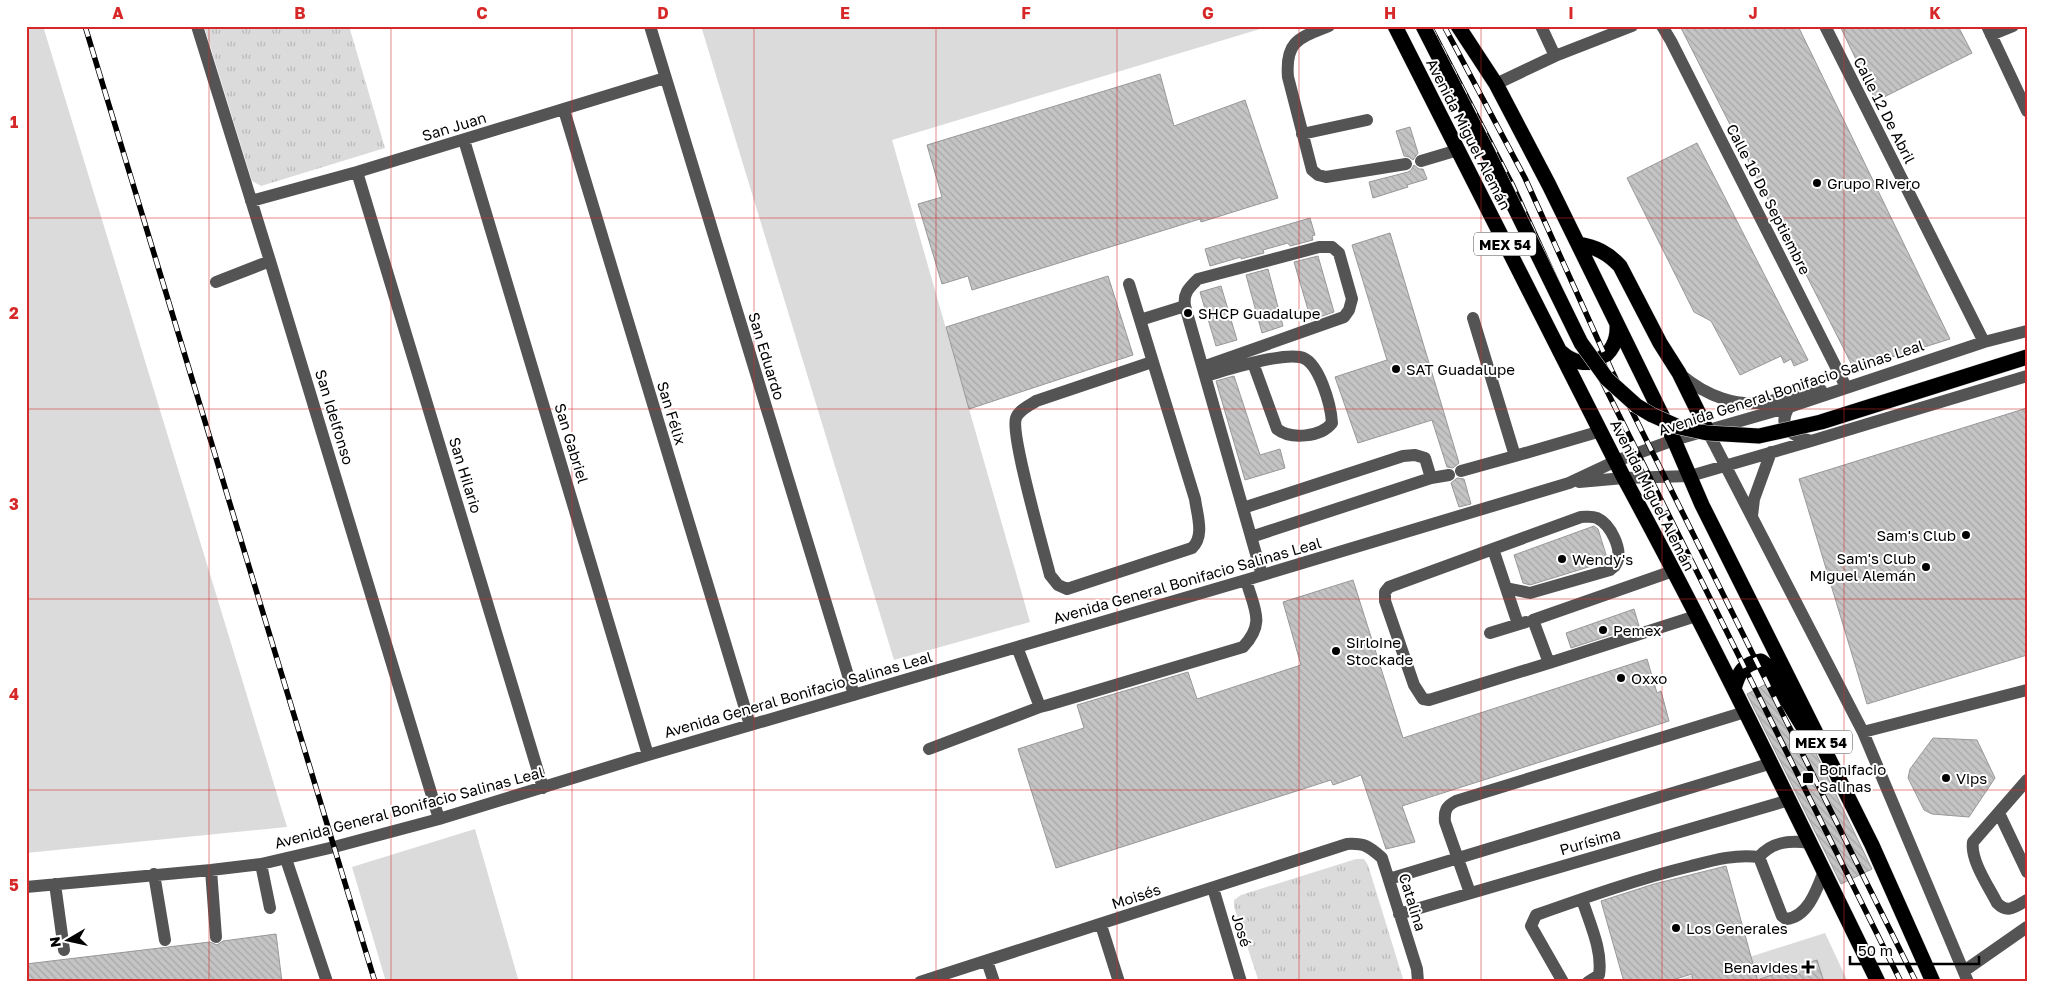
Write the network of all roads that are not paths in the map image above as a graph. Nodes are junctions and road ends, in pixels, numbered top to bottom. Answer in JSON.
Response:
{"nodes":[{"id":1,"x":196,"y":26,"type":"edge"},
{"id":2,"x":650,"y":26,"type":"edge"},
{"id":3,"x":1328,"y":26,"type":"edge"},
{"id":4,"x":1395,"y":26,"type":"edge"},
{"id":5,"x":1423,"y":26,"type":"edge"},
{"id":6,"x":1541,"y":26,"type":"edge"},
{"id":7,"x":1632,"y":26,"type":"edge"},
{"id":8,"x":1662,"y":26,"type":"edge"},
{"id":9,"x":1825,"y":26,"type":"edge"},
{"id":10,"x":2013,"y":26,"type":"edge"},
{"id":11,"x":1460,"y":28,"type":"edge"},
{"id":12,"x":1989,"y":30,"type":"edge"},
{"id":13,"x":1555,"y":56,"type":"junction"},
{"id":14,"x":665,"y":78,"type":"junction"},
{"id":15,"x":1496,"y":84,"type":"junction"},
{"id":16,"x":564,"y":110,"type":"junction"},
{"id":17,"x":2027,"y":111,"type":"edge"},
{"id":18,"x":1367,"y":120,"type":"dead end"},
{"id":19,"x":1302,"y":134,"type":"junction"},
{"id":20,"x":464,"y":140,"type":"junction"},
{"id":21,"x":1458,"y":150,"type":"junction"},
{"id":22,"x":1421,"y":161,"type":"dead end"},
{"id":23,"x":1406,"y":164,"type":"dead end"},
{"id":24,"x":357,"y":172,"type":"junction"},
{"id":25,"x":251,"y":201,"type":"junction"},
{"id":26,"x":1578,"y":244,"type":"junction"},
{"id":27,"x":270,"y":261,"type":"junction"},
{"id":28,"x":216,"y":282,"type":"dead end"},
{"id":29,"x":1129,"y":284,"type":"dead end"},
{"id":30,"x":1185,"y":306,"type":"junction"},
{"id":31,"x":1474,"y":318,"type":"dead end"},
{"id":32,"x":1140,"y":320,"type":"junction"},
{"id":33,"x":1617,"y":324,"type":"junction"},
{"id":34,"x":2027,"y":331,"type":"edge"},
{"id":35,"x":1984,"y":342,"type":"junction"},
{"id":36,"x":1556,"y":344,"type":"junction"},
{"id":37,"x":2027,"y":356,"type":"edge"},
{"id":38,"x":1152,"y":362,"type":"junction"},
{"id":39,"x":1253,"y":363,"type":"junction"},
{"id":40,"x":1204,"y":372,"type":"junction"},
{"id":41,"x":1679,"y":373,"type":"junction"},
{"id":42,"x":2027,"y":376,"type":"edge"},
{"id":43,"x":1846,"y":387,"type":"junction"},
{"id":44,"x":1833,"y":392,"type":"junction"},
{"id":45,"x":1789,"y":406,"type":"junction"},
{"id":46,"x":1707,"y":430,"type":"junction"},
{"id":47,"x":1600,"y":431,"type":"junction"},
{"id":48,"x":1674,"y":440,"type":"junction"},
{"id":49,"x":1811,"y":442,"type":"junction"},
{"id":50,"x":1771,"y":452,"type":"junction"},
{"id":51,"x":1515,"y":456,"type":"junction"},
{"id":52,"x":1616,"y":461,"type":"junction"},
{"id":53,"x":1725,"y":465,"type":"junction"},
{"id":54,"x":1690,"y":476,"type":"junction"},
{"id":55,"x":1431,"y":478,"type":"junction"},
{"id":56,"x":1624,"y":478,"type":"junction"},
{"id":57,"x":1569,"y":483,"type":"junction"},
{"id":58,"x":1243,"y":508,"type":"junction"},
{"id":59,"x":1752,"y":516,"type":"junction"},
{"id":60,"x":1251,"y":537,"type":"junction"},
{"id":61,"x":1493,"y":549,"type":"junction"},
{"id":62,"x":1673,"y":571,"type":"junction"},
{"id":63,"x":1262,"y":576,"type":"junction"},
{"id":64,"x":1246,"y":580,"type":"junction"},
{"id":65,"x":1506,"y":588,"type":"junction"},
{"id":66,"x":1696,"y":616,"type":"junction"},
{"id":67,"x":1533,"y":620,"type":"junction"},
{"id":68,"x":1518,"y":624,"type":"junction"},
{"id":69,"x":1490,"y":632,"type":"dead end"},
{"id":70,"x":1017,"y":647,"type":"junction"},
{"id":71,"x":1549,"y":663,"type":"junction"},
{"id":72,"x":1734,"y":689,"type":"junction"},
{"id":73,"x":2027,"y":690,"type":"edge"},
{"id":74,"x":854,"y":695,"type":"junction"},
{"id":75,"x":1040,"y":707,"type":"junction"},
{"id":76,"x":1745,"y":712,"type":"junction"},
{"id":77,"x":750,"y":725,"type":"junction"},
{"id":78,"x":1863,"y":732,"type":"junction"},
{"id":79,"x":929,"y":749,"type":"dead end"},
{"id":80,"x":648,"y":755,"type":"junction"},
{"id":81,"x":1772,"y":763,"type":"junction"},
{"id":82,"x":2027,"y":780,"type":"edge"},
{"id":83,"x":543,"y":788,"type":"junction"},
{"id":84,"x":1789,"y":800,"type":"junction"},
{"id":85,"x":1999,"y":813,"type":"junction"},
{"id":86,"x":439,"y":818,"type":"junction"},
{"id":87,"x":1810,"y":842,"type":"junction"},
{"id":88,"x":1361,"y":843,"type":"joint"},
{"id":89,"x":1872,"y":845,"type":"junction"},
{"id":90,"x":1759,"y":857,"type":"junction"},
{"id":91,"x":286,"y":859,"type":"junction"},
{"id":92,"x":1458,"y":859,"type":"junction"},
{"id":93,"x":261,"y":864,"type":"junction"},
{"id":94,"x":212,"y":870,"type":"junction"},
{"id":95,"x":1824,"y":871,"type":"junction"},
{"id":96,"x":2027,"y":872,"type":"edge"},
{"id":97,"x":154,"y":874,"type":"junction"},
{"id":98,"x":1388,"y":879,"type":"junction"},
{"id":99,"x":55,"y":884,"type":"junction"},
{"id":100,"x":26,"y":887,"type":"edge"},
{"id":101,"x":1212,"y":888,"type":"junction"},
{"id":102,"x":1470,"y":893,"type":"junction"},
{"id":103,"x":1582,"y":899,"type":"junction"},
{"id":104,"x":2027,"y":900,"type":"edge"},
{"id":105,"x":270,"y":908,"type":"dead end"},
{"id":106,"x":1399,"y":914,"type":"junction"},
{"id":107,"x":1101,"y":924,"type":"junction"},
{"id":108,"x":2027,"y":927,"type":"edge"},
{"id":109,"x":216,"y":937,"type":"dead end"},
{"id":110,"x":165,"y":940,"type":"dead end"},
{"id":111,"x":64,"y":950,"type":"dead end"},
{"id":112,"x":987,"y":960,"type":"junction"},
{"id":113,"x":1966,"y":976,"type":"edge"},
{"id":114,"x":327,"y":982,"type":"edge"},
{"id":115,"x":920,"y":982,"type":"edge"},
{"id":116,"x":994,"y":982,"type":"edge"},
{"id":117,"x":1119,"y":982,"type":"edge"},
{"id":118,"x":1241,"y":982,"type":"edge"},
{"id":119,"x":1418,"y":982,"type":"edge"},
{"id":120,"x":1563,"y":982,"type":"edge"},
{"id":121,"x":1588,"y":982,"type":"edge"},
{"id":122,"x":1878,"y":982,"type":"edge"},
{"id":123,"x":1933,"y":982,"type":"edge"}],
"edges":[{"from":1,"to":25,"type":"street","name":"San Idelfonso"},
{"from":2,"to":14,"type":"street","name":"San Eduardo"},
{"from":3,"to":19,"type":"street"},
{"from":4,"to":21,"type":"highway","name":"Avenida Miguel Alemán","number":"MEX 54"},
{"from":5,"to":37,"type":"highway","bridge":true},
{"from":6,"to":13,"type":"street"},
{"from":7,"to":13,"type":"street"},
{"from":8,"to":43,"type":"street","name":"Calle 16 De Septiembre"},
{"from":9,"to":35,"type":"street","name":"Calle 12 De Abril"},
{"from":10,"to":12,"type":"street"},
{"from":11,"to":15,"type":"highway","number":"MEX 54"},
{"from":12,"to":17,"type":"street"},
{"from":13,"to":15,"type":"street"},
{"from":14,"to":16,"type":"street","name":"San Juan"},
{"from":14,"to":74,"type":"street","name":"San Eduardo"},
{"from":15,"to":26,"type":"highway","number":"MEX 54"},
{"from":16,"to":20,"type":"street","name":"San Juan"},
{"from":16,"to":77,"type":"street","name":"San Félix"},
{"from":18,"to":19,"type":"street"},
{"from":19,"to":23,"type":"street"},
{"from":20,"to":24,"type":"street","name":"San Juan"},
{"from":20,"to":80,"type":"street","name":"San Gabriel"},
{"from":21,"to":22,"type":"street"},
{"from":21,"to":36,"type":"highway","name":"Avenida Miguel Alemán","number":"MEX 54"},
{"from":24,"to":25,"type":"street","name":"San Juan"},
{"from":24,"to":83,"type":"street","name":"San Hilario"},
{"from":25,"to":27,"type":"street","name":"San Idelfonso"},
{"from":26,"to":33,"type":"highway","number":"MEX 54"},
{"from":26,"to":41,"type":"highway"},
{"from":27,"to":28,"type":"street"},
{"from":27,"to":86,"type":"street","name":"San Idelfonso"},
{"from":29,"to":32,"type":"street"},
{"from":30,"to":32,"type":"street"},
{"from":30,"to":40,"type":"street"},
{"from":30,"to":40,"type":"street"},
{"from":31,"to":51,"type":"street"},
{"from":32,"to":38,"type":"street"},
{"from":33,"to":36,"type":"highway"},
{"from":33,"to":48,"type":"highway","number":"MEX 54"},
{"from":34,"to":35,"type":"street","name":"Avenida General Bonifacio Salinas Leal"},
{"from":35,"to":43,"type":"street","name":"Avenida General Bonifacio Salinas Leal"},
{"from":36,"to":47,"type":"highway","name":"Avenida Miguel Alemán","number":"MEX 54"},
{"from":38,"to":38,"type":"street"},
{"from":39,"to":39,"type":"street"},
{"from":39,"to":40,"type":"street"},
{"from":40,"to":58,"type":"street"},
{"from":41,"to":44,"type":"street"},
{"from":41,"to":46,"type":"highway"},
{"from":42,"to":49,"type":"street","name":"Avenida General Bonifacio Salinas Leal"},
{"from":43,"to":44,"type":"street","name":"Avenida General Bonifacio Salinas Leal"},
{"from":44,"to":45,"type":"street","name":"Avenida General Bonifacio Salinas Leal"},
{"from":45,"to":46,"type":"street","name":"Avenida General Bonifacio Salinas Leal"},
{"from":45,"to":49,"type":"street"},
{"from":46,"to":48,"type":"street","name":"Avenida General Bonifacio Salinas Leal"},
{"from":46,"to":53,"type":"street"},
{"from":47,"to":51,"type":"street"},
{"from":47,"to":52,"type":"highway","name":"Avenida Miguel Alemán","number":"MEX 54"},
{"from":48,"to":52,"type":"street","name":"Avenida General Bonifacio Salinas Leal"},
{"from":48,"to":54,"type":"highway","number":"MEX 54"},
{"from":49,"to":50,"type":"street","name":"Avenida General Bonifacio Salinas Leal"},
{"from":50,"to":53,"type":"street","name":"Avenida General Bonifacio Salinas Leal"},
{"from":50,"to":59,"type":"street"},
{"from":51,"to":55,"type":"street"},
{"from":52,"to":56,"type":"highway","name":"Avenida Miguel Alemán","number":"MEX 54"},
{"from":52,"to":57,"type":"street","name":"Avenida General Bonifacio Salinas Leal"},
{"from":53,"to":54,"type":"street","name":"Avenida General Bonifacio Salinas Leal"},
{"from":53,"to":59,"type":"street"},
{"from":54,"to":56,"type":"street","name":"Avenida General Bonifacio Salinas Leal"},
{"from":54,"to":89,"type":"highway","number":"MEX 54"},
{"from":55,"to":58,"type":"street"},
{"from":55,"to":60,"type":"street"},
{"from":56,"to":57,"type":"street","name":"Avenida General Bonifacio Salinas Leal"},
{"from":56,"to":62,"type":"highway","name":"Avenida Miguel Alemán","number":"MEX 54"},
{"from":57,"to":63,"type":"street","name":"Avenida General Bonifacio Salinas Leal"},
{"from":58,"to":60,"type":"street"},
{"from":59,"to":78,"type":"street"},
{"from":60,"to":63,"type":"street"},
{"from":61,"to":65,"type":"street"},
{"from":61,"to":65,"type":"street"},
{"from":61,"to":71,"type":"street"},
{"from":62,"to":66,"type":"highway","name":"Avenida Miguel Alemán","number":"MEX 54"},
{"from":62,"to":67,"type":"street"},
{"from":63,"to":64,"type":"street","name":"Avenida General Bonifacio Salinas Leal"},
{"from":64,"to":70,"type":"street","name":"Avenida General Bonifacio Salinas Leal"},
{"from":64,"to":75,"type":"street"},
{"from":65,"to":68,"type":"street"},
{"from":66,"to":71,"type":"street"},
{"from":66,"to":72,"type":"highway","name":"Avenida Miguel Alemán","number":"MEX 54"},
{"from":67,"to":68,"type":"street"},
{"from":67,"to":71,"type":"street"},
{"from":68,"to":69,"type":"street"},
{"from":70,"to":74,"type":"street","name":"Avenida General Bonifacio Salinas Leal"},
{"from":70,"to":75,"type":"street"},
{"from":72,"to":76,"type":"highway","name":"Avenida Miguel Alemán","number":"MEX 54"},
{"from":72,"to":89,"type":"highway"},
{"from":73,"to":78,"type":"street"},
{"from":74,"to":77,"type":"street","name":"Avenida General Bonifacio Salinas Leal"},
{"from":75,"to":79,"type":"street"},
{"from":76,"to":81,"type":"highway","name":"Avenida Miguel Alemán","number":"MEX 54"},
{"from":76,"to":92,"type":"street"},
{"from":77,"to":80,"type":"street","name":"Avenida General Bonifacio Salinas Leal"},
{"from":78,"to":113,"type":"street"},
{"from":80,"to":83,"type":"street","name":"Avenida General Bonifacio Salinas Leal"},
{"from":81,"to":84,"type":"highway","name":"Avenida Miguel Alemán","number":"MEX 54"},
{"from":81,"to":92,"type":"street","name":"Purísima"},
{"from":82,"to":85,"type":"street"},
{"from":83,"to":86,"type":"street","name":"Avenida General Bonifacio Salinas Leal"},
{"from":84,"to":87,"type":"highway","name":"Avenida Miguel Alemán","number":"MEX 54"},
{"from":84,"to":102,"type":"street","name":"Purísima"},
{"from":85,"to":96,"type":"street"},
{"from":85,"to":104,"type":"street"},
{"from":86,"to":91,"type":"street","name":"Avenida General Bonifacio Salinas Leal"},
{"from":87,"to":90,"type":"street"},
{"from":87,"to":95,"type":"highway","name":"Avenida Miguel Alemán","number":"MEX 54"},
{"from":88,"to":98,"type":"street","name":"Catalina"},
{"from":88,"to":101,"type":"street","name":"Moisés"},
{"from":89,"to":123,"type":"highway","number":"MEX 54"},
{"from":90,"to":95,"type":"street"},
{"from":90,"to":103,"type":"street"},
{"from":91,"to":93,"type":"street","name":"Avenida General Bonifacio Salinas Leal"},
{"from":91,"to":114,"type":"street"},
{"from":92,"to":98,"type":"street","name":"Purísima"},
{"from":92,"to":102,"type":"street"},
{"from":93,"to":94,"type":"street","name":"Avenida General Bonifacio Salinas Leal"},
{"from":93,"to":105,"type":"street"},
{"from":94,"to":97,"type":"street","name":"Avenida General Bonifacio Salinas Leal"},
{"from":94,"to":109,"type":"street"},
{"from":95,"to":122,"type":"highway","name":"Avenida Miguel Alemán","number":"MEX 54"},
{"from":97,"to":99,"type":"street","name":"Avenida General Bonifacio Salinas Leal"},
{"from":97,"to":110,"type":"street"},
{"from":98,"to":106,"type":"street","name":"Catalina"},
{"from":99,"to":100,"type":"street","name":"Avenida General Bonifacio Salinas Leal"},
{"from":99,"to":111,"type":"street"},
{"from":101,"to":107,"type":"street","name":"Moisés"},
{"from":101,"to":118,"type":"street","name":"José"},
{"from":102,"to":106,"type":"street","name":"Purísima"},
{"from":103,"to":120,"type":"street"},
{"from":103,"to":121,"type":"street"},
{"from":106,"to":119,"type":"street","name":"Catalina"},
{"from":107,"to":112,"type":"street","name":"Moisés"},
{"from":107,"to":117,"type":"street"},
{"from":108,"to":113,"type":"street"},
{"from":112,"to":115,"type":"street","name":"Moisés"},
{"from":112,"to":116,"type":"street"}]}
